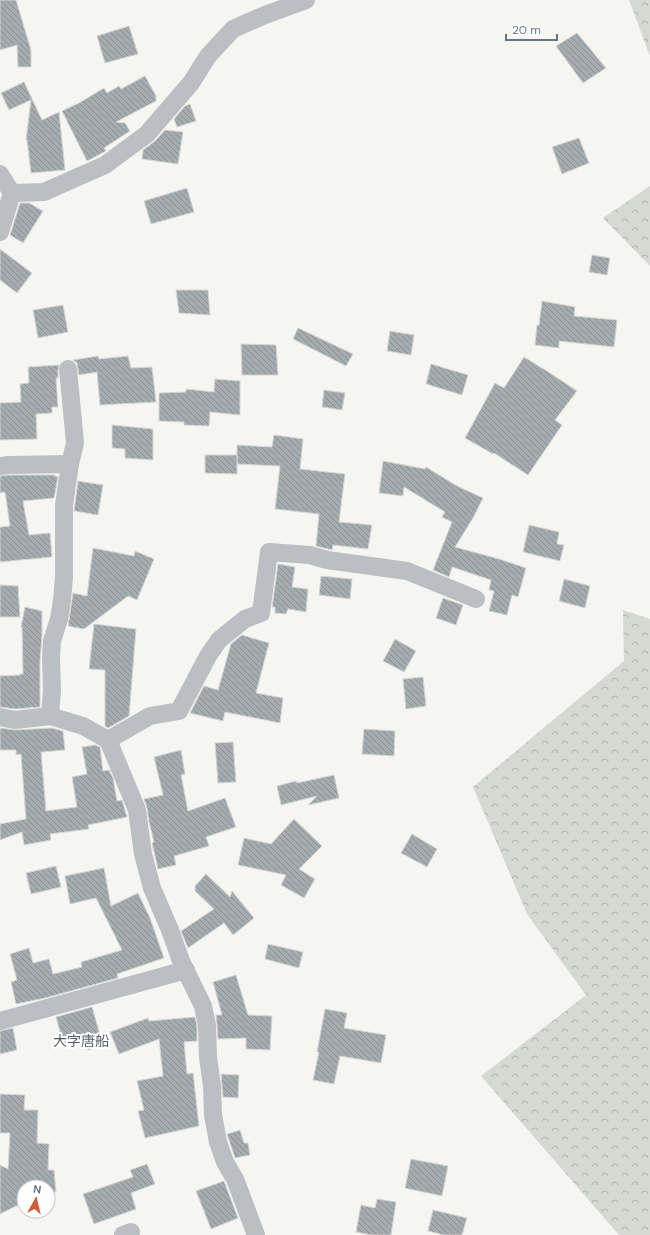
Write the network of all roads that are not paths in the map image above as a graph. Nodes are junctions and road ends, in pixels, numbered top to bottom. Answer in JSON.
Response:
{"nodes":[{"id":1,"x":306,"y":0,"type":"edge"},
{"id":2,"x":0,"y":174,"type":"edge"},
{"id":3,"x":12,"y":193,"type":"junction"},
{"id":4,"x":0,"y":232,"type":"edge"},
{"id":5,"x":68,"y":369,"type":"dead end"},
{"id":6,"x":70,"y":464,"type":"junction"},
{"id":7,"x":0,"y":466,"type":"edge"},
{"id":8,"x":476,"y":599,"type":"dead end"},
{"id":9,"x":50,"y":716,"type":"junction"},
{"id":10,"x":0,"y":717,"type":"edge"},
{"id":11,"x":108,"y":740,"type":"junction"},
{"id":12,"x":186,"y":970,"type":"junction"},
{"id":13,"x":0,"y":1020,"type":"edge"},
{"id":14,"x":256,"y":1235,"type":"edge"}],
"edges":[{"from":1,"to":3,"type":"street"},
{"from":2,"to":3,"type":"street"},
{"from":3,"to":4,"type":"street"},
{"from":5,"to":6,"type":"street"},
{"from":6,"to":7,"type":"street"},
{"from":6,"to":9,"type":"street"},
{"from":8,"to":11,"type":"street"},
{"from":9,"to":10,"type":"street"},
{"from":9,"to":11,"type":"street"},
{"from":11,"to":12,"type":"street"},
{"from":12,"to":13,"type":"street"},
{"from":12,"to":14,"type":"street"}]}
